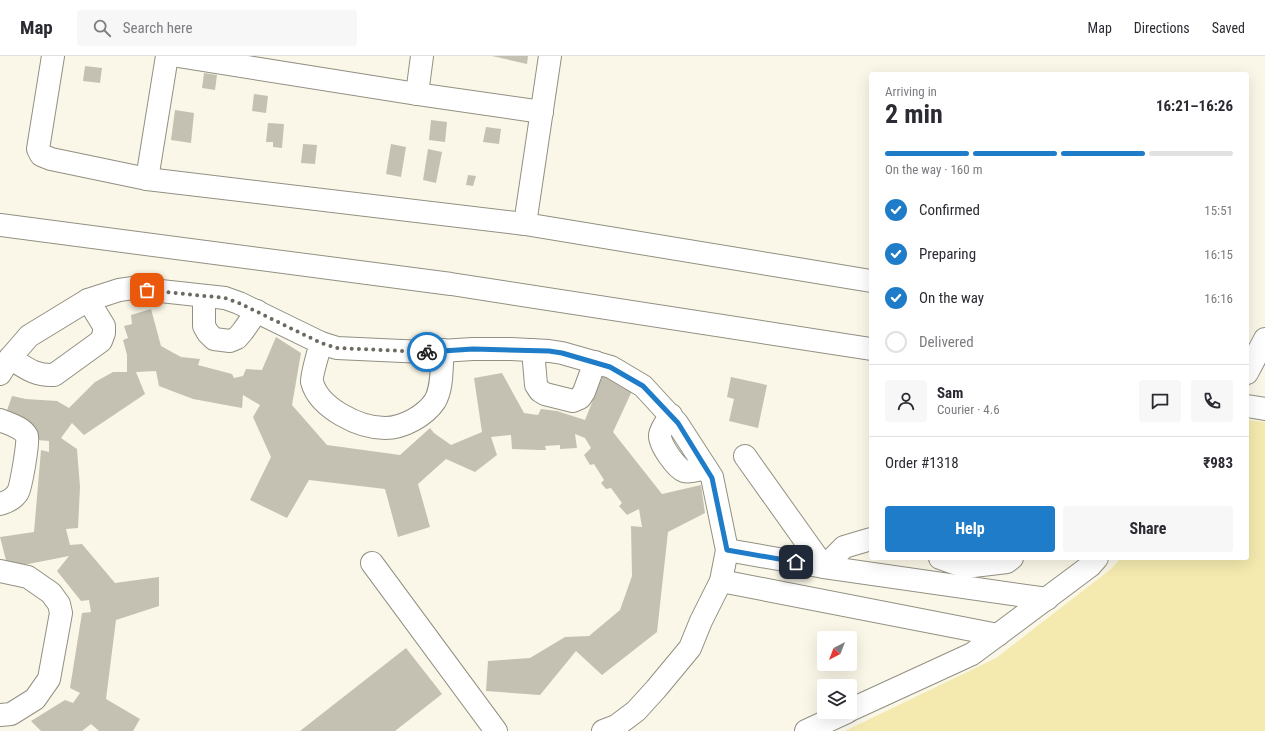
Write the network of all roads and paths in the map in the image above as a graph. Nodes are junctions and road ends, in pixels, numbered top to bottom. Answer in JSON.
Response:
{"nodes":[{"id":1,"x":53,"y":56,"type":"edge"},
{"id":2,"x":167,"y":56,"type":"edge"},
{"id":3,"x":178,"y":56,"type":"edge"},
{"id":4,"x":422,"y":56,"type":"edge"},
{"id":5,"x":550,"y":56,"type":"edge"},
{"id":6,"x":417,"y":94,"type":"junction"},
{"id":7,"x":542,"y":112,"type":"junction"},
{"id":8,"x":147,"y":178,"type":"junction"},
{"id":9,"x":525,"y":224,"type":"junction"},
{"id":10,"x":0,"y":225,"type":"edge"},
{"id":11,"x":869,"y":281,"type":"edge"},
{"id":12,"x":204,"y":296,"type":"junction"},
{"id":13,"x":88,"y":300,"type":"junction"},
{"id":14,"x":257,"y":311,"type":"junction"},
{"id":15,"x":1258,"y":342,"type":"edge"},
{"id":16,"x":321,"y":343,"type":"junction"},
{"id":17,"x":869,"y":349,"type":"edge"},
{"id":18,"x":442,"y":350,"type":"junction"},
{"id":19,"x":533,"y":350,"type":"junction"},
{"id":20,"x":595,"y":362,"type":"junction"},
{"id":21,"x":5,"y":366,"type":"edge"},
{"id":22,"x":1249,"y":367,"type":"edge"},
{"id":23,"x":1249,"y":406,"type":"edge"},
{"id":24,"x":1265,"y":409,"type":"edge"},
{"id":25,"x":0,"y":420,"type":"edge"},
{"id":26,"x":745,"y":456,"type":"dead end"},
{"id":27,"x":0,"y":504,"type":"edge"},
{"id":28,"x":869,"y":540,"type":"edge"},
{"id":29,"x":727,"y":550,"type":"junction"},
{"id":30,"x":946,"y":560,"type":"edge"},
{"id":31,"x":1010,"y":560,"type":"edge"},
{"id":32,"x":1095,"y":560,"type":"edge"},
{"id":33,"x":372,"y":563,"type":"dead end"},
{"id":34,"x":824,"y":567,"type":"junction"},
{"id":35,"x":0,"y":571,"type":"edge"},
{"id":36,"x":720,"y":581,"type":"junction"},
{"id":37,"x":1047,"y":599,"type":"junction"},
{"id":38,"x":998,"y":635,"type":"junction"},
{"id":39,"x":857,"y":707,"type":"edge"},
{"id":40,"x":0,"y":715,"type":"edge"},
{"id":41,"x":832,"y":719,"type":"edge"},
{"id":42,"x":496,"y":731,"type":"edge"},
{"id":43,"x":603,"y":731,"type":"edge"},
{"id":44,"x":806,"y":731,"type":"edge"}],
"edges":[{"from":1,"to":8,"type":"street"},
{"from":2,"to":8,"type":"street"},
{"from":3,"to":6,"type":"street"},
{"from":4,"to":6,"type":"street"},
{"from":5,"to":7,"type":"street"},
{"from":6,"to":7,"type":"street"},
{"from":7,"to":9,"type":"street"},
{"from":8,"to":9,"type":"street"},
{"from":9,"to":11,"type":"street"},
{"from":10,"to":17,"type":"street"},
{"from":12,"to":13,"type":"street"},
{"from":12,"to":14,"type":"street"},
{"from":12,"to":14,"type":"street"},
{"from":13,"to":21,"type":"street"},
{"from":13,"to":21,"type":"street"},
{"from":14,"to":16,"type":"street"},
{"from":15,"to":22,"type":"street"},
{"from":16,"to":18,"type":"street"},
{"from":16,"to":18,"type":"street"},
{"from":18,"to":19,"type":"street"},
{"from":19,"to":20,"type":"street"},
{"from":19,"to":20,"type":"street"},
{"from":20,"to":29,"type":"street"},
{"from":23,"to":24,"type":"street"},
{"from":25,"to":27,"type":"street"},
{"from":26,"to":34,"type":"street"},
{"from":28,"to":34,"type":"street"},
{"from":29,"to":34,"type":"street"},
{"from":29,"to":36,"type":"street"},
{"from":30,"to":31,"type":"street"},
{"from":32,"to":37,"type":"street"},
{"from":33,"to":42,"type":"street"},
{"from":34,"to":37,"type":"street"},
{"from":35,"to":40,"type":"street"},
{"from":36,"to":38,"type":"street"},
{"from":36,"to":43,"type":"street"},
{"from":37,"to":38,"type":"street"},
{"from":38,"to":39,"type":"street"},
{"from":41,"to":44,"type":"street"}]}
